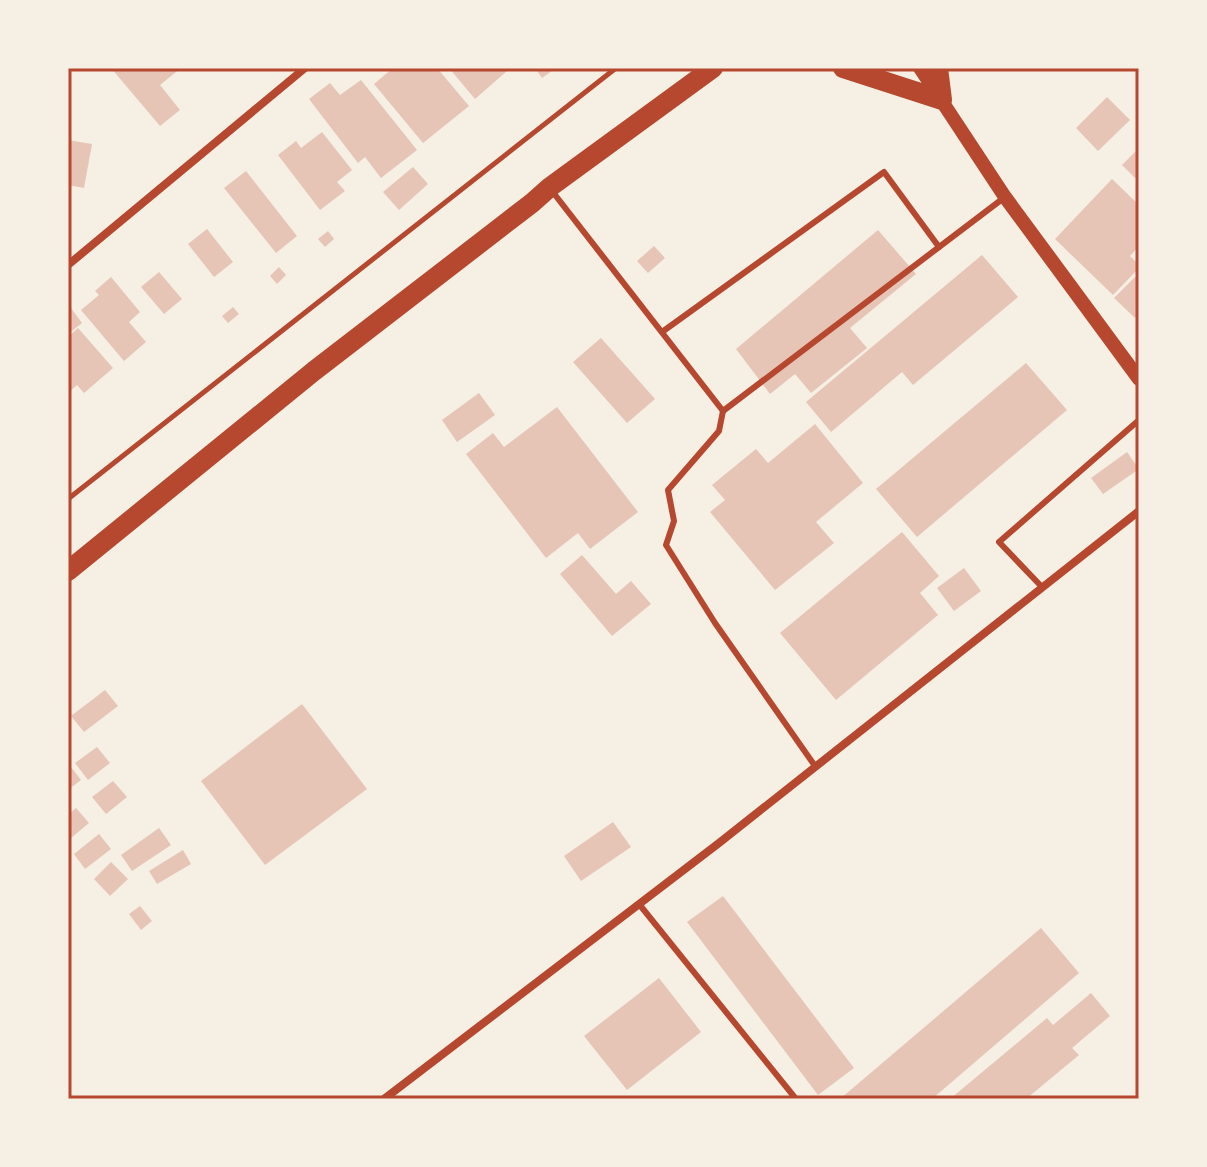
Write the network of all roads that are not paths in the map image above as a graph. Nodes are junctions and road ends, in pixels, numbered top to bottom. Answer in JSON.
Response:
{"nodes":[{"id":1,"x":305,"y":68,"type":"edge"},
{"id":2,"x":713,"y":68,"type":"edge"},
{"id":3,"x":843,"y":68,"type":"edge"},
{"id":4,"x":920,"y":68,"type":"edge"},
{"id":5,"x":938,"y":68,"type":"edge"},
{"id":6,"x":942,"y":100,"type":"junction"},
{"id":7,"x":550,"y":187,"type":"junction"},
{"id":8,"x":1005,"y":197,"type":"junction"},
{"id":9,"x":939,"y":247,"type":"junction"},
{"id":10,"x":68,"y":265,"type":"edge"},
{"id":11,"x":662,"y":332,"type":"junction"},
{"id":12,"x":1139,"y":379,"type":"edge"},
{"id":13,"x":723,"y":411,"type":"junction"},
{"id":14,"x":1139,"y":420,"type":"edge"},
{"id":15,"x":1139,"y":511,"type":"edge"},
{"id":16,"x":68,"y":571,"type":"edge"},
{"id":17,"x":1042,"y":587,"type":"junction"},
{"id":18,"x":815,"y":766,"type":"junction"},
{"id":19,"x":639,"y":904,"type":"junction"},
{"id":20,"x":384,"y":1099,"type":"edge"},
{"id":21,"x":796,"y":1099,"type":"edge"}],
"edges":[{"from":1,"to":10,"type":"street"},
{"from":2,"to":7,"type":"main road"},
{"from":3,"to":6,"type":"main road"},
{"from":4,"to":6,"type":"street"},
{"from":5,"to":6,"type":"main road"},
{"from":6,"to":8,"type":"street"},
{"from":7,"to":11,"type":"lane"},
{"from":7,"to":16,"type":"main road"},
{"from":8,"to":9,"type":"lane"},
{"from":8,"to":12,"type":"street"},
{"from":9,"to":11,"type":"lane"},
{"from":9,"to":13,"type":"lane"},
{"from":11,"to":13,"type":"lane"},
{"from":13,"to":18,"type":"lane"},
{"from":14,"to":17,"type":"lane"},
{"from":15,"to":17,"type":"street"},
{"from":17,"to":18,"type":"street"},
{"from":18,"to":19,"type":"street"},
{"from":19,"to":20,"type":"street"},
{"from":19,"to":21,"type":"lane"}]}
